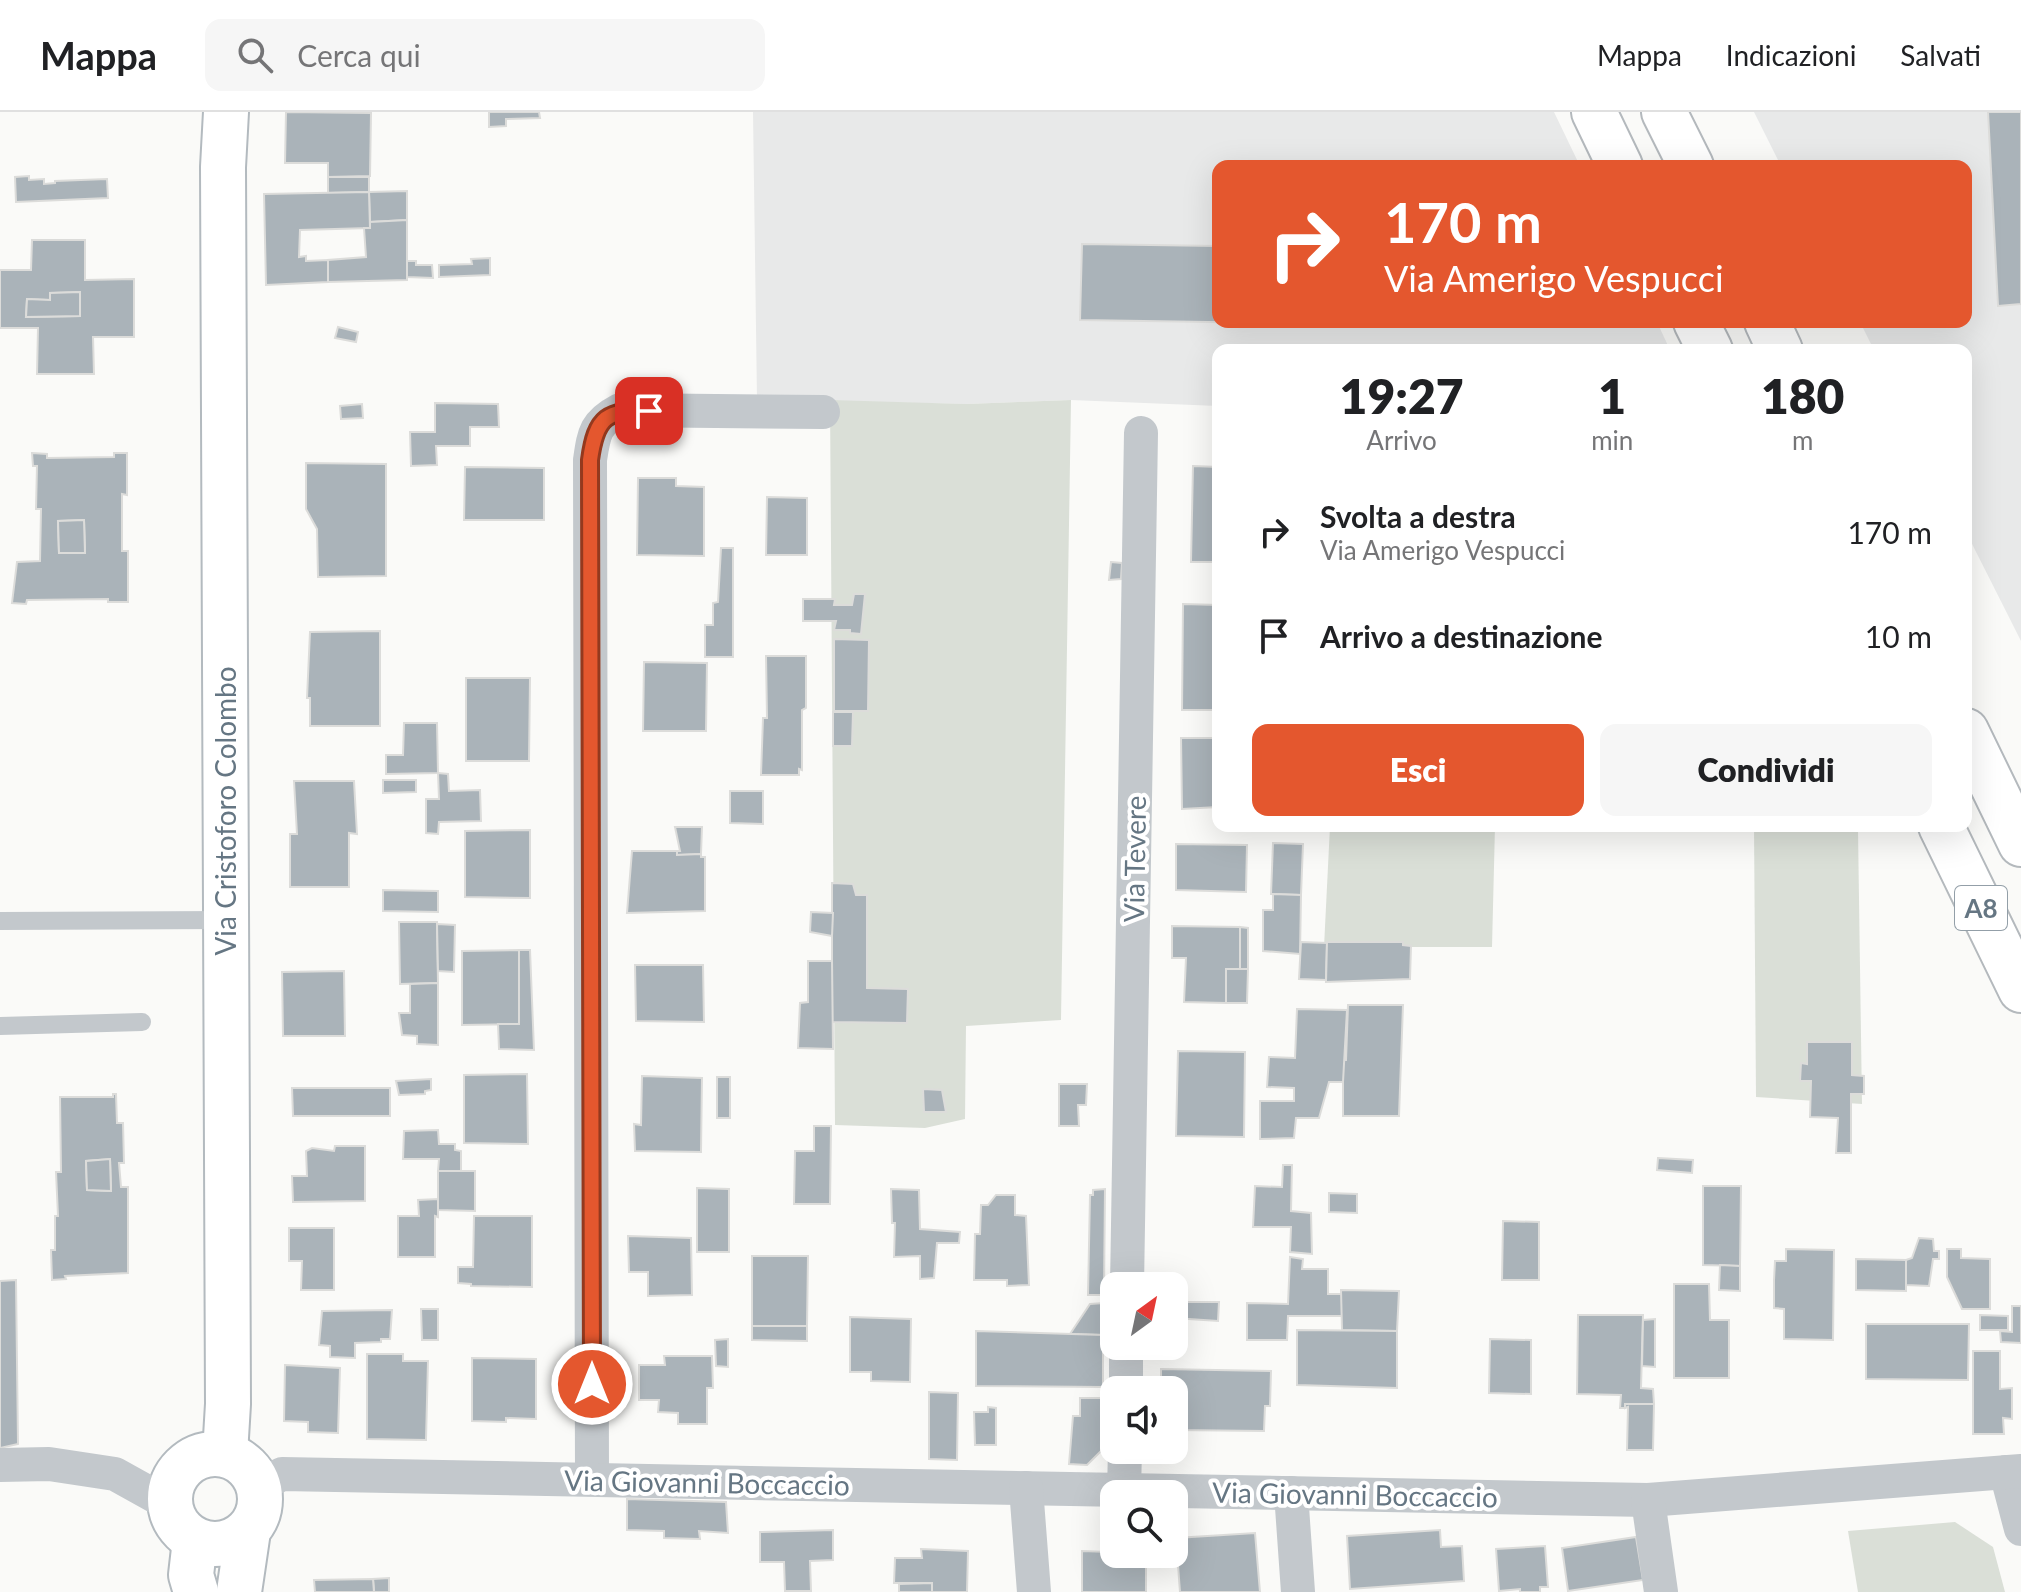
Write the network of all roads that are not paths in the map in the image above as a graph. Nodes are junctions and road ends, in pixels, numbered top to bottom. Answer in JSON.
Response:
{"nodes":[{"id":1,"x":214,"y":112,"type":"edge"},
{"id":2,"x":226,"y":112,"type":"edge"},
{"id":3,"x":1594,"y":112,"type":"edge"},
{"id":4,"x":1664,"y":112,"type":"edge"},
{"id":5,"x":1617,"y":160,"type":"edge"},
{"id":6,"x":1688,"y":160,"type":"edge"},
{"id":7,"x":223,"y":167,"type":"junction"},
{"id":8,"x":823,"y":412,"type":"dead end"},
{"id":9,"x":1141,"y":433,"type":"dead end"},
{"id":10,"x":1972,"y":743,"type":"edge"},
{"id":11,"x":1944,"y":832,"type":"edge"},
{"id":12,"x":2021,"y":844,"type":"edge"},
{"id":13,"x":225,"y":920,"type":"junction"},
{"id":14,"x":0,"y":921,"type":"edge"},
{"id":15,"x":2021,"y":990,"type":"edge"},
{"id":16,"x":142,"y":1022,"type":"dead end"},
{"id":17,"x":0,"y":1026,"type":"edge"},
{"id":18,"x":1127,"y":1272,"type":"edge"},
{"id":19,"x":225,"y":1454,"type":"junction"},
{"id":20,"x":0,"y":1465,"type":"edge"},
{"id":21,"x":2014,"y":1472,"type":"edge"},
{"id":22,"x":592,"y":1479,"type":"junction"},
{"id":23,"x":259,"y":1486,"type":"junction"},
{"id":24,"x":1026,"y":1488,"type":"junction"},
{"id":25,"x":1100,"y":1490,"type":"edge"},
{"id":26,"x":1188,"y":1491,"type":"edge"},
{"id":27,"x":1291,"y":1493,"type":"junction"},
{"id":28,"x":1648,"y":1500,"type":"junction"},
{"id":29,"x":169,"y":1504,"type":"junction"},
{"id":30,"x":2021,"y":1529,"type":"edge"},
{"id":31,"x":248,"y":1531,"type":"junction"},
{"id":32,"x":195,"y":1540,"type":"junction"},
{"id":33,"x":196,"y":1592,"type":"edge"},
{"id":34,"x":239,"y":1592,"type":"edge"},
{"id":35,"x":1034,"y":1592,"type":"edge"},
{"id":36,"x":1298,"y":1592,"type":"edge"},
{"id":37,"x":1661,"y":1592,"type":"edge"}],
"edges":[{"from":1,"to":7,"type":"main road","name":"Via Cristoforo Colombo"},
{"from":2,"to":7,"type":"main road","name":"Via Cristoforo Colombo"},
{"from":3,"to":5,"type":"main road"},
{"from":4,"to":6,"type":"main road"},
{"from":7,"to":13,"type":"main road","name":"Via Cristoforo Colombo"},
{"from":8,"to":22,"type":"street"},
{"from":9,"to":18,"type":"street","name":"Via Tevere"},
{"from":10,"to":12,"type":"main road"},
{"from":11,"to":15,"type":"main road","number":"A8"},
{"from":13,"to":14,"type":"lane"},
{"from":13,"to":19,"type":"main road","name":"Via Cristoforo Colombo"},
{"from":16,"to":17,"type":"lane"},
{"from":19,"to":23,"type":"main road"},
{"from":19,"to":29,"type":"main road"},
{"from":20,"to":29,"type":"street"},
{"from":21,"to":28,"type":"street","name":"Via Giovanni Boccaccio"},
{"from":21,"to":30,"type":"street"},
{"from":22,"to":23,"type":"street","name":"Via Giovanni Boccaccio"},
{"from":22,"to":24,"type":"street","name":"Via Giovanni Boccaccio"},
{"from":23,"to":31,"type":"main road"},
{"from":24,"to":25,"type":"street","name":"Via Giovanni Boccaccio"},
{"from":24,"to":35,"type":"street"},
{"from":26,"to":27,"type":"street","name":"Via Giovanni Boccaccio"},
{"from":27,"to":28,"type":"street","name":"Via Giovanni Boccaccio"},
{"from":27,"to":36,"type":"street"},
{"from":28,"to":37,"type":"street"},
{"from":29,"to":32,"type":"main road"},
{"from":31,"to":32,"type":"main road"},
{"from":31,"to":34,"type":"main road"},
{"from":32,"to":33,"type":"main road"}]}
